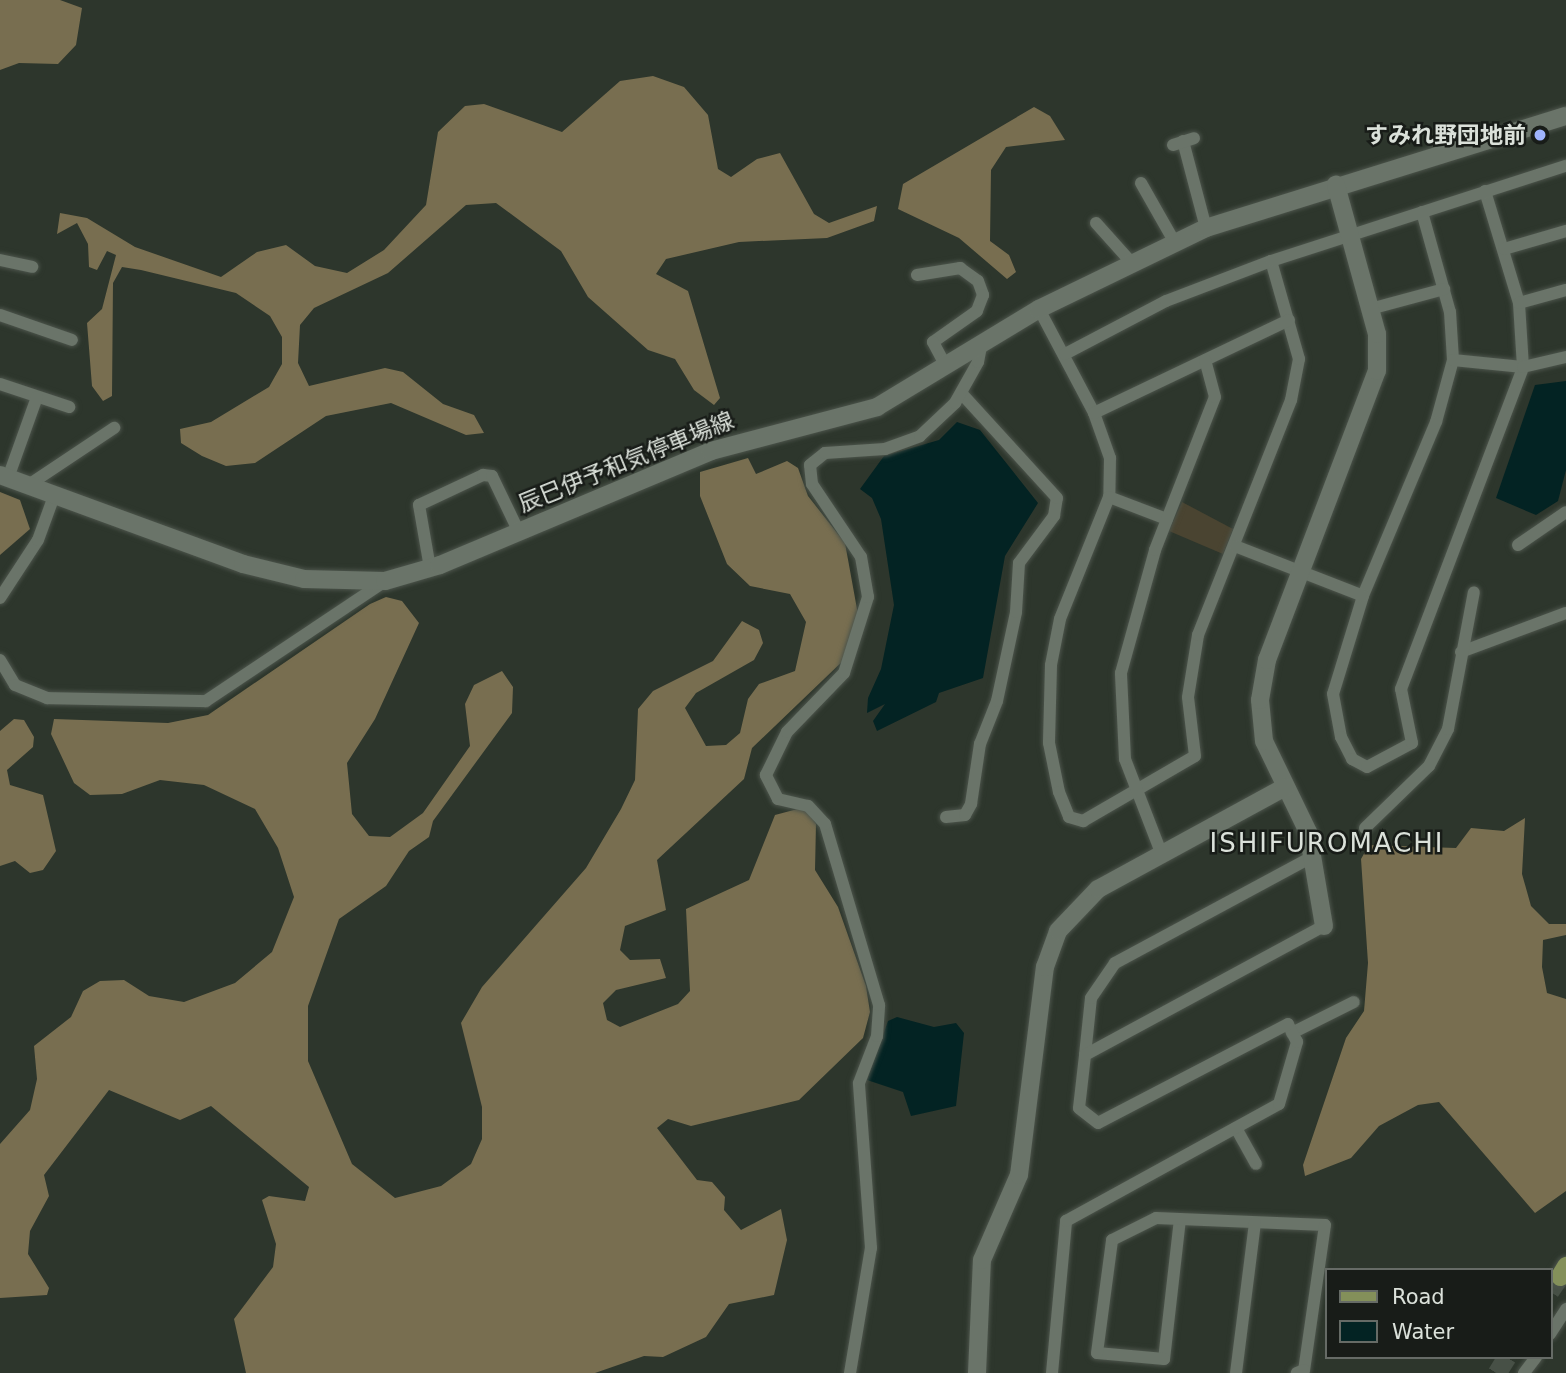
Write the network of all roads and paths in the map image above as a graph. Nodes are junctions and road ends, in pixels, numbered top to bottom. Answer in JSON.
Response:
{"nodes":[{"id":1,"x":1566,"y":116,"type":"edge"},
{"id":2,"x":1183,"y":141,"type":"dead end"},
{"id":3,"x":1566,"y":166,"type":"edge"},
{"id":4,"x":1141,"y":184,"type":"dead end"},
{"id":5,"x":1336,"y":185,"type":"junction"},
{"id":6,"x":1485,"y":191,"type":"junction"},
{"id":7,"x":1422,"y":212,"type":"junction"},
{"id":8,"x":1096,"y":223,"type":"dead end"},
{"id":9,"x":1206,"y":228,"type":"junction"},
{"id":10,"x":1566,"y":231,"type":"edge"},
{"id":11,"x":1350,"y":236,"type":"junction"},
{"id":12,"x":1174,"y":241,"type":"junction"},
{"id":13,"x":1504,"y":249,"type":"junction"},
{"id":14,"x":0,"y":260,"type":"edge"},
{"id":15,"x":1271,"y":261,"type":"junction"},
{"id":16,"x":1131,"y":262,"type":"junction"},
{"id":17,"x":32,"y":267,"type":"dead end"},
{"id":18,"x":917,"y":275,"type":"dead end"},
{"id":19,"x":1444,"y":289,"type":"junction"},
{"id":20,"x":1566,"y":290,"type":"edge"},
{"id":21,"x":1519,"y":303,"type":"junction"},
{"id":22,"x":1039,"y":309,"type":"junction"},
{"id":23,"x":1370,"y":309,"type":"junction"},
{"id":24,"x":0,"y":314,"type":"edge"},
{"id":25,"x":1289,"y":320,"type":"junction"},
{"id":26,"x":72,"y":340,"type":"dead end"},
{"id":27,"x":982,"y":341,"type":"junction"},
{"id":28,"x":1065,"y":354,"type":"junction"},
{"id":29,"x":1566,"y":357,"type":"edge"},
{"id":30,"x":1205,"y":360,"type":"junction"},
{"id":31,"x":1453,"y":360,"type":"junction"},
{"id":32,"x":946,"y":366,"type":"junction"},
{"id":33,"x":1523,"y":367,"type":"junction"},
{"id":34,"x":0,"y":384,"type":"edge"},
{"id":35,"x":961,"y":393,"type":"junction"},
{"id":36,"x":37,"y":397,"type":"junction"},
{"id":37,"x":69,"y":407,"type":"dead end"},
{"id":38,"x":1094,"y":413,"type":"junction"},
{"id":39,"x":114,"y":428,"type":"dead end"},
{"id":40,"x":4,"y":477,"type":"edge"},
{"id":41,"x":27,"y":486,"type":"junction"},
{"id":42,"x":54,"y":496,"type":"junction"},
{"id":43,"x":1109,"y":497,"type":"junction"},
{"id":44,"x":1566,"y":512,"type":"edge"},
{"id":45,"x":1167,"y":519,"type":"junction"},
{"id":46,"x":519,"y":531,"type":"junction"},
{"id":47,"x":1518,"y":545,"type":"dead end"},
{"id":48,"x":1235,"y":546,"type":"junction"},
{"id":49,"x":430,"y":568,"type":"junction"},
{"id":50,"x":1301,"y":572,"type":"junction"},
{"id":51,"x":385,"y":581,"type":"junction"},
{"id":52,"x":1474,"y":592,"type":"dead end"},
{"id":53,"x":1363,"y":596,"type":"junction"},
{"id":54,"x":0,"y":598,"type":"edge"},
{"id":55,"x":1566,"y":613,"type":"edge"},
{"id":56,"x":1461,"y":652,"type":"junction"},
{"id":57,"x":0,"y":660,"type":"edge"},
{"id":58,"x":1285,"y":787,"type":"junction"},
{"id":59,"x":1135,"y":792,"type":"junction"},
{"id":60,"x":946,"y":817,"type":"dead end"},
{"id":61,"x":1365,"y":828,"type":"dead end"},
{"id":62,"x":1162,"y":855,"type":"junction"},
{"id":63,"x":1314,"y":856,"type":"junction"},
{"id":64,"x":1324,"y":926,"type":"joint"},
{"id":65,"x":1354,"y":1002,"type":"dead end"},
{"id":66,"x":1293,"y":1033,"type":"junction"},
{"id":67,"x":1086,"y":1055,"type":"junction"},
{"id":68,"x":1236,"y":1128,"type":"junction"},
{"id":69,"x":1256,"y":1164,"type":"dead end"},
{"id":70,"x":1180,"y":1220,"type":"junction"},
{"id":71,"x":1255,"y":1223,"type":"junction"},
{"id":72,"x":1566,"y":1308,"type":"edge"},
{"id":73,"x":1552,"y":1331,"type":"edge"},
{"id":74,"x":1302,"y":1372,"type":"edge"},
{"id":75,"x":850,"y":1373,"type":"edge"},
{"id":76,"x":977,"y":1373,"type":"edge"},
{"id":77,"x":1052,"y":1373,"type":"edge"},
{"id":78,"x":1236,"y":1373,"type":"edge"}],
"edges":[{"from":1,"to":5,"type":"main road","name":"辰巳伊予和気停車場線"},
{"from":2,"to":9,"type":"street"},
{"from":3,"to":6,"type":"street"},
{"from":4,"to":12,"type":"street"},
{"from":5,"to":9,"type":"main road","name":"辰巳伊予和気停車場線"},
{"from":5,"to":11,"type":"main road"},
{"from":6,"to":7,"type":"street"},
{"from":6,"to":13,"type":"street"},
{"from":7,"to":11,"type":"street"},
{"from":7,"to":19,"type":"street"},
{"from":8,"to":16,"type":"street"},
{"from":9,"to":12,"type":"main road","name":"辰巳伊予和気停車場線"},
{"from":10,"to":13,"type":"street"},
{"from":11,"to":15,"type":"street"},
{"from":11,"to":23,"type":"main road"},
{"from":12,"to":16,"type":"main road","name":"辰巳伊予和気停車場線"},
{"from":13,"to":21,"type":"street"},
{"from":14,"to":17,"type":"street"},
{"from":15,"to":25,"type":"street"},
{"from":15,"to":28,"type":"street"},
{"from":16,"to":22,"type":"main road","name":"辰巳伊予和気停車場線"},
{"from":18,"to":32,"type":"street"},
{"from":19,"to":23,"type":"street"},
{"from":19,"to":31,"type":"street"},
{"from":20,"to":21,"type":"street"},
{"from":21,"to":33,"type":"street"},
{"from":22,"to":27,"type":"main road","name":"辰巳伊予和気停車場線"},
{"from":22,"to":28,"type":"street"},
{"from":23,"to":50,"type":"main road"},
{"from":24,"to":26,"type":"street"},
{"from":25,"to":30,"type":"street"},
{"from":25,"to":48,"type":"street"},
{"from":27,"to":32,"type":"main road","name":"辰巳伊予和気停車場線"},
{"from":27,"to":35,"type":"street"},
{"from":28,"to":38,"type":"street"},
{"from":29,"to":33,"type":"street"},
{"from":30,"to":38,"type":"street"},
{"from":30,"to":45,"type":"street"},
{"from":31,"to":33,"type":"street"},
{"from":31,"to":53,"type":"street"},
{"from":32,"to":46,"type":"main road","name":"辰巳伊予和気停車場線"},
{"from":33,"to":53,"type":"street"},
{"from":34,"to":36,"type":"street"},
{"from":35,"to":60,"type":"street"},
{"from":35,"to":75,"type":"street"},
{"from":36,"to":37,"type":"street"},
{"from":36,"to":40,"type":"street"},
{"from":38,"to":43,"type":"street"},
{"from":39,"to":41,"type":"street"},
{"from":40,"to":41,"type":"main road","name":"辰巳伊予和気停車場線"},
{"from":41,"to":42,"type":"main road","name":"辰巳伊予和気停車場線"},
{"from":42,"to":51,"type":"main road","name":"辰巳伊予和気停車場線"},
{"from":42,"to":54,"type":"street"},
{"from":43,"to":45,"type":"street"},
{"from":43,"to":59,"type":"street"},
{"from":44,"to":47,"type":"street"},
{"from":45,"to":59,"type":"street"},
{"from":46,"to":49,"type":"main road","name":"辰巳伊予和気停車場線"},
{"from":46,"to":49,"type":"street"},
{"from":48,"to":50,"type":"street"},
{"from":48,"to":59,"type":"street"},
{"from":49,"to":51,"type":"main road","name":"辰巳伊予和気停車場線"},
{"from":50,"to":53,"type":"street"},
{"from":50,"to":58,"type":"main road"},
{"from":51,"to":57,"type":"street"},
{"from":52,"to":56,"type":"street"},
{"from":55,"to":56,"type":"street"},
{"from":56,"to":61,"type":"street"},
{"from":58,"to":62,"type":"main road"},
{"from":58,"to":63,"type":"main road"},
{"from":59,"to":62,"type":"street"},
{"from":62,"to":76,"type":"main road"},
{"from":63,"to":64,"type":"main road"},
{"from":63,"to":67,"type":"street"},
{"from":64,"to":67,"type":"street"},
{"from":65,"to":66,"type":"street"},
{"from":66,"to":67,"type":"street"},
{"from":66,"to":68,"type":"street"},
{"from":68,"to":69,"type":"street"},
{"from":68,"to":77,"type":"street"},
{"from":70,"to":70,"type":"street"},
{"from":70,"to":71,"type":"street"},
{"from":71,"to":74,"type":"street"},
{"from":71,"to":78,"type":"street"},
{"from":72,"to":73,"type":"street"}]}
